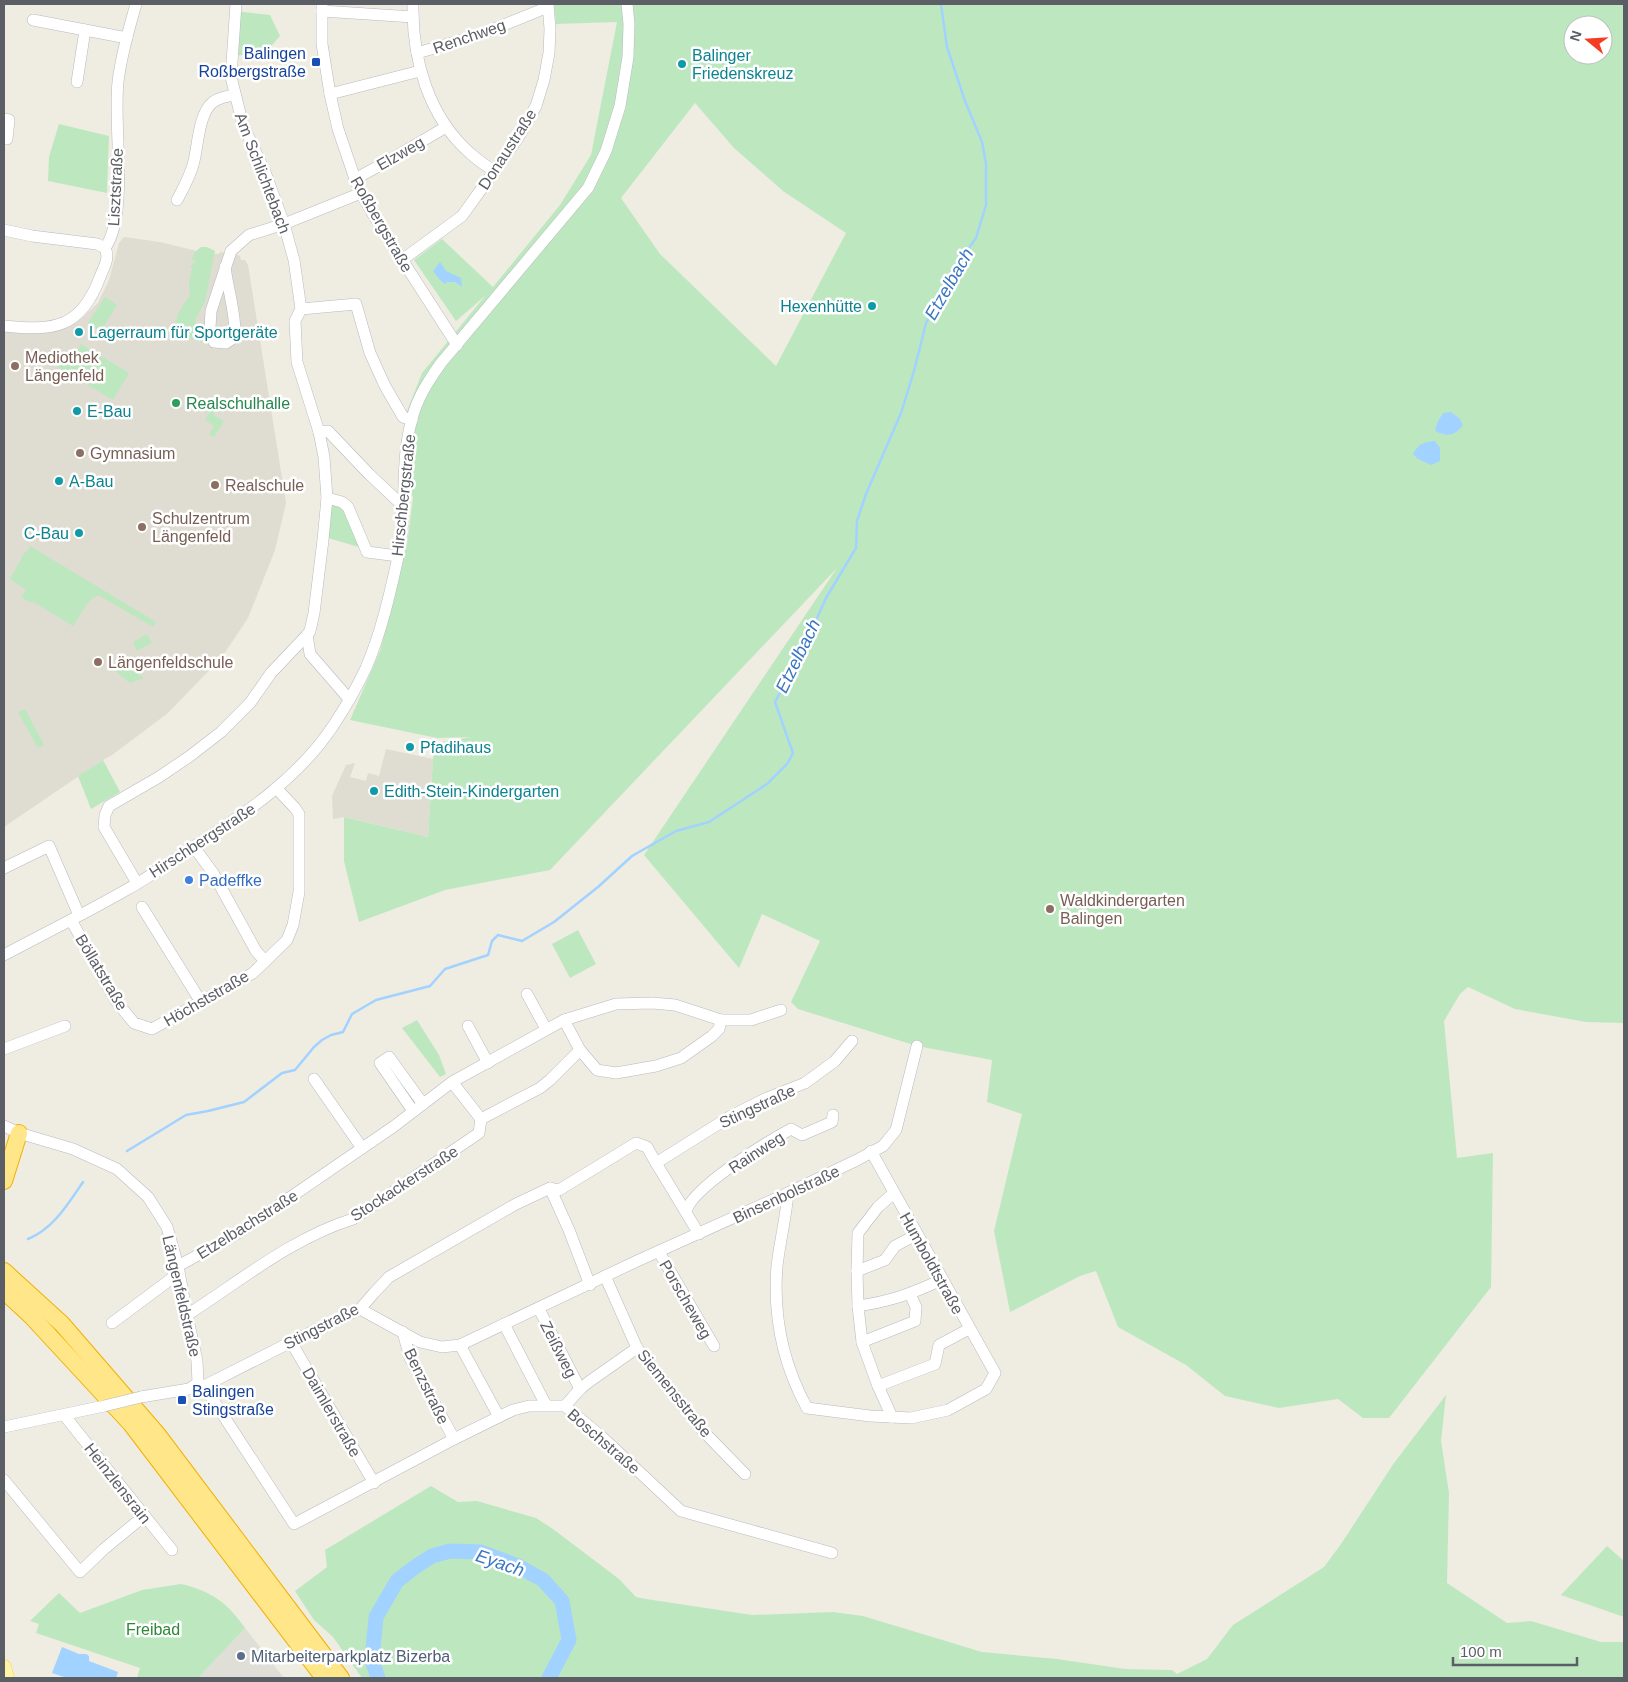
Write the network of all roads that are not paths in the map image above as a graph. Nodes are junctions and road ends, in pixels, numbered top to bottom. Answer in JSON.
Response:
{"nodes":[{"id":1,"x":136,"y":4,"type":"edge"},
{"id":2,"x":236,"y":4,"type":"edge"},
{"id":3,"x":413,"y":4,"type":"edge"},
{"id":4,"x":627,"y":4,"type":"edge"},
{"id":5,"x":548,"y":5,"type":"edge"},
{"id":6,"x":322,"y":7,"type":"edge"},
{"id":7,"x":413,"y":17,"type":"junction"},
{"id":8,"x":34,"y":20,"type":"dead end"},
{"id":9,"x":85,"y":30,"type":"junction"},
{"id":10,"x":127,"y":38,"type":"junction"},
{"id":11,"x":417,"y":53,"type":"junction"},
{"id":12,"x":420,"y":71,"type":"junction"},
{"id":13,"x":77,"y":82,"type":"dead end"},
{"id":14,"x":330,"y":94,"type":"junction"},
{"id":15,"x":235,"y":95,"type":"junction"},
{"id":16,"x":4,"y":119,"type":"edge"},
{"id":17,"x":446,"y":127,"type":"junction"},
{"id":18,"x":7,"y":139,"type":"dead end"},
{"id":19,"x":496,"y":171,"type":"junction"},
{"id":20,"x":355,"y":179,"type":"junction"},
{"id":21,"x":361,"y":194,"type":"junction"},
{"id":22,"x":177,"y":200,"type":"dead end"},
{"id":23,"x":284,"y":224,"type":"junction"},
{"id":24,"x":4,"y":230,"type":"edge"},
{"id":25,"x":105,"y":248,"type":"junction"},
{"id":26,"x":402,"y":260,"type":"junction"},
{"id":27,"x":225,"y":267,"type":"junction"},
{"id":28,"x":301,"y":309,"type":"junction"},
{"id":29,"x":4,"y":326,"type":"edge"},
{"id":30,"x":456,"y":345,"type":"junction"},
{"id":31,"x":412,"y":420,"type":"junction"},
{"id":32,"x":319,"y":432,"type":"junction"},
{"id":33,"x":327,"y":498,"type":"junction"},
{"id":34,"x":403,"y":506,"type":"junction"},
{"id":35,"x":398,"y":556,"type":"junction"},
{"id":36,"x":308,"y":635,"type":"junction"},
{"id":37,"x":349,"y":699,"type":"junction"},
{"id":38,"x":277,"y":789,"type":"junction"},
{"id":39,"x":194,"y":847,"type":"junction"},
{"id":40,"x":4,"y":868,"type":"edge"},
{"id":41,"x":136,"y":883,"type":"junction"},
{"id":42,"x":142,"y":907,"type":"dead end"},
{"id":43,"x":75,"y":917,"type":"junction"},
{"id":44,"x":4,"y":955,"type":"edge"},
{"id":45,"x":264,"y":960,"type":"junction"},
{"id":46,"x":527,"y":994,"type":"dead end"},
{"id":47,"x":202,"y":1002,"type":"junction"},
{"id":48,"x":781,"y":1010,"type":"dead end"},
{"id":49,"x":564,"y":1020,"type":"junction"},
{"id":50,"x":721,"y":1020,"type":"junction"},
{"id":51,"x":134,"y":1023,"type":"joint"},
{"id":52,"x":65,"y":1026,"type":"dead end"},
{"id":53,"x":468,"y":1026,"type":"dead end"},
{"id":54,"x":546,"y":1029,"type":"junction"},
{"id":55,"x":852,"y":1041,"type":"dead end"},
{"id":56,"x":917,"y":1046,"type":"dead end"},
{"id":57,"x":4,"y":1050,"type":"edge"},
{"id":58,"x":580,"y":1050,"type":"junction"},
{"id":59,"x":488,"y":1063,"type":"junction"},
{"id":60,"x":314,"y":1079,"type":"dead end"},
{"id":61,"x":452,"y":1082,"type":"junction"},
{"id":62,"x":833,"y":1115,"type":"dead end"},
{"id":63,"x":482,"y":1119,"type":"junction"},
{"id":64,"x":11,"y":1130,"type":"edge"},
{"id":65,"x":362,"y":1148,"type":"junction"},
{"id":66,"x":871,"y":1151,"type":"junction"},
{"id":67,"x":656,"y":1163,"type":"junction"},
{"id":68,"x":4,"y":1181,"type":"edge"},
{"id":69,"x":550,"y":1188,"type":"junction"},
{"id":70,"x":788,"y":1193,"type":"junction"},
{"id":71,"x":894,"y":1193,"type":"junction"},
{"id":72,"x":686,"y":1212,"type":"junction"},
{"id":73,"x":699,"y":1234,"type":"junction"},
{"id":74,"x":916,"y":1234,"type":"junction"},
{"id":75,"x":659,"y":1252,"type":"junction"},
{"id":76,"x":4,"y":1265,"type":"edge"},
{"id":77,"x":178,"y":1266,"type":"junction"},
{"id":78,"x":857,"y":1271,"type":"junction"},
{"id":79,"x":605,"y":1276,"type":"junction"},
{"id":80,"x":7,"y":1280,"type":"edge"},
{"id":81,"x":941,"y":1280,"type":"junction"},
{"id":82,"x":590,"y":1285,"type":"junction"},
{"id":83,"x":910,"y":1294,"type":"junction"},
{"id":84,"x":858,"y":1306,"type":"junction"},
{"id":85,"x":360,"y":1309,"type":"junction"},
{"id":86,"x":539,"y":1309,"type":"junction"},
{"id":87,"x":187,"y":1315,"type":"junction"},
{"id":88,"x":112,"y":1323,"type":"dead end"},
{"id":89,"x":504,"y":1324,"type":"junction"},
{"id":90,"x":969,"y":1329,"type":"junction"},
{"id":91,"x":403,"y":1332,"type":"junction"},
{"id":92,"x":291,"y":1342,"type":"junction"},
{"id":93,"x":862,"y":1342,"type":"junction"},
{"id":94,"x":460,"y":1345,"type":"junction"},
{"id":95,"x":714,"y":1346,"type":"dead end"},
{"id":96,"x":637,"y":1348,"type":"junction"},
{"id":97,"x":201,"y":1384,"type":"junction"},
{"id":98,"x":878,"y":1386,"type":"junction"},
{"id":99,"x":580,"y":1389,"type":"junction"},
{"id":100,"x":546,"y":1405,"type":"junction"},
{"id":101,"x":566,"y":1406,"type":"junction"},
{"id":102,"x":64,"y":1415,"type":"junction"},
{"id":103,"x":499,"y":1417,"type":"junction"},
{"id":104,"x":892,"y":1417,"type":"junction"},
{"id":105,"x":4,"y":1427,"type":"edge"},
{"id":106,"x":454,"y":1439,"type":"junction"},
{"id":107,"x":745,"y":1474,"type":"dead end"},
{"id":108,"x":4,"y":1480,"type":"edge"},
{"id":109,"x":374,"y":1483,"type":"junction"},
{"id":110,"x":144,"y":1516,"type":"junction"},
{"id":111,"x":172,"y":1550,"type":"dead end"},
{"id":112,"x":832,"y":1552,"type":"dead end"},
{"id":113,"x":317,"y":1658,"type":"junction"},
{"id":114,"x":4,"y":1667,"type":"edge"},
{"id":115,"x":7,"y":1678,"type":"edge"},
{"id":116,"x":324,"y":1678,"type":"edge"},
{"id":117,"x":341,"y":1678,"type":"edge"}],
"edges":[{"from":1,"to":10,"type":"street","name":"Lisztstraße"},
{"from":2,"to":15,"type":"street","name":"Am Schlichtebach"},
{"from":3,"to":7,"type":"street"},
{"from":4,"to":30,"type":"street","name":"Hirschbergstraße"},
{"from":5,"to":11,"type":"street","name":"Renchweg"},
{"from":5,"to":19,"type":"street","name":"Donaustraße"},
{"from":6,"to":7,"type":"street"},
{"from":6,"to":14,"type":"street","name":"Roßbergstraße"},
{"from":7,"to":11,"type":"street"},
{"from":8,"to":9,"type":"street"},
{"from":9,"to":10,"type":"street"},
{"from":9,"to":13,"type":"street"},
{"from":10,"to":25,"type":"street","name":"Lisztstraße"},
{"from":11,"to":12,"type":"street"},
{"from":12,"to":14,"type":"street"},
{"from":12,"to":17,"type":"street"},
{"from":14,"to":20,"type":"street","name":"Roßbergstraße"},
{"from":15,"to":22,"type":"street"},
{"from":15,"to":23,"type":"street","name":"Am Schlichtebach"},
{"from":16,"to":18,"type":"street"},
{"from":17,"to":19,"type":"street"},
{"from":17,"to":20,"type":"street","name":"Elzweg"},
{"from":19,"to":26,"type":"street","name":"Donaustraße"},
{"from":20,"to":21,"type":"street","name":"Roßbergstraße"},
{"from":21,"to":23,"type":"street"},
{"from":21,"to":26,"type":"street","name":"Roßbergstraße"},
{"from":23,"to":27,"type":"street"},
{"from":23,"to":28,"type":"street","name":"Am Schlichtebach"},
{"from":24,"to":25,"type":"street"},
{"from":25,"to":29,"type":"street","name":"Lisztstraße"},
{"from":26,"to":30,"type":"street","name":"Roßbergstraße"},
{"from":27,"to":27,"type":"street"},
{"from":28,"to":31,"type":"street"},
{"from":28,"to":32,"type":"street","name":"Am Schlichtebach"},
{"from":30,"to":31,"type":"street","name":"Hirschbergstraße"},
{"from":31,"to":34,"type":"street","name":"Hirschbergstraße"},
{"from":32,"to":33,"type":"street","name":"Am Schlichtebach"},
{"from":32,"to":34,"type":"street"},
{"from":33,"to":35,"type":"street"},
{"from":33,"to":36,"type":"street","name":"Am Schlichtebach"},
{"from":34,"to":35,"type":"street","name":"Hirschbergstraße"},
{"from":35,"to":37,"type":"street","name":"Hirschbergstraße"},
{"from":36,"to":37,"type":"street","name":"Am Schlichtebach"},
{"from":36,"to":41,"type":"street"},
{"from":37,"to":38,"type":"street","name":"Hirschbergstraße"},
{"from":38,"to":39,"type":"street","name":"Hirschbergstraße"},
{"from":38,"to":45,"type":"street","name":"Höchststraße"},
{"from":39,"to":41,"type":"street","name":"Hirschbergstraße"},
{"from":39,"to":45,"type":"street"},
{"from":40,"to":43,"type":"street","name":"Böllatstraße"},
{"from":41,"to":43,"type":"street","name":"Hirschbergstraße"},
{"from":42,"to":47,"type":"street"},
{"from":43,"to":44,"type":"street","name":"Hirschbergstraße"},
{"from":43,"to":51,"type":"street","name":"Böllatstraße"},
{"from":45,"to":47,"type":"street","name":"Höchststraße"},
{"from":46,"to":54,"type":"street"},
{"from":47,"to":51,"type":"street","name":"Höchststraße"},
{"from":48,"to":50,"type":"street","name":"Etzelbachstraße"},
{"from":49,"to":50,"type":"street","name":"Etzelbachstraße"},
{"from":49,"to":54,"type":"street","name":"Etzelbachstraße"},
{"from":49,"to":58,"type":"street"},
{"from":50,"to":58,"type":"street"},
{"from":52,"to":57,"type":"street"},
{"from":53,"to":59,"type":"street"},
{"from":54,"to":59,"type":"street","name":"Etzelbachstraße"},
{"from":55,"to":67,"type":"street","name":"Stingstraße"},
{"from":56,"to":66,"type":"street","name":"Binsenbolstraße"},
{"from":58,"to":63,"type":"street"},
{"from":59,"to":61,"type":"street","name":"Etzelbachstraße"},
{"from":60,"to":65,"type":"street"},
{"from":61,"to":63,"type":"street"},
{"from":61,"to":65,"type":"street","name":"Etzelbachstraße"},
{"from":62,"to":72,"type":"street","name":"Rainweg"},
{"from":63,"to":87,"type":"street","name":"Stockackerstraße"},
{"from":64,"to":68,"type":"highway"},
{"from":64,"to":77,"type":"street","name":"Längenfeldstraße"},
{"from":65,"to":77,"type":"street","name":"Etzelbachstraße"},
{"from":66,"to":70,"type":"street","name":"Binsenbolstraße"},
{"from":66,"to":71,"type":"street","name":"Humboldtstraße"},
{"from":67,"to":69,"type":"street","name":"Stingstraße"},
{"from":67,"to":72,"type":"street","name":"Stingstraße"},
{"from":69,"to":82,"type":"street"},
{"from":69,"to":85,"type":"street","name":"Stingstraße"},
{"from":70,"to":73,"type":"street","name":"Binsenbolstraße"},
{"from":70,"to":104,"type":"street"},
{"from":71,"to":74,"type":"street","name":"Humboldtstraße"},
{"from":71,"to":78,"type":"street"},
{"from":72,"to":73,"type":"street","name":"Stingstraße"},
{"from":73,"to":75,"type":"street","name":"Binsenbolstraße"},
{"from":74,"to":78,"type":"street"},
{"from":74,"to":81,"type":"street","name":"Humboldtstraße"},
{"from":75,"to":79,"type":"street","name":"Binsenbolstraße"},
{"from":75,"to":95,"type":"street","name":"Porscheweg"},
{"from":76,"to":80,"type":"highway"},
{"from":77,"to":87,"type":"street","name":"Längenfeldstraße"},
{"from":77,"to":88,"type":"street","name":"Etzelbachstraße"},
{"from":78,"to":84,"type":"street"},
{"from":79,"to":82,"type":"street","name":"Binsenbolstraße"},
{"from":79,"to":96,"type":"street","name":"Siemensstraße"},
{"from":80,"to":113,"type":"highway"},
{"from":81,"to":83,"type":"street"},
{"from":81,"to":90,"type":"street","name":"Humboldtstraße"},
{"from":82,"to":86,"type":"street","name":"Binsenbolstraße"},
{"from":83,"to":84,"type":"street"},
{"from":83,"to":93,"type":"street"},
{"from":84,"to":93,"type":"street"},
{"from":85,"to":91,"type":"street","name":"Binsenbolstraße"},
{"from":85,"to":92,"type":"street","name":"Stingstraße"},
{"from":86,"to":89,"type":"street","name":"Binsenbolstraße"},
{"from":86,"to":99,"type":"street","name":"Zeißweg"},
{"from":87,"to":97,"type":"street","name":"Längenfeldstraße"},
{"from":89,"to":94,"type":"street","name":"Binsenbolstraße"},
{"from":89,"to":100,"type":"street"},
{"from":90,"to":98,"type":"street"},
{"from":90,"to":104,"type":"street","name":"Humboldtstraße"},
{"from":91,"to":94,"type":"street","name":"Binsenbolstraße"},
{"from":91,"to":106,"type":"street","name":"Benzstraße"},
{"from":92,"to":97,"type":"street","name":"Stingstraße"},
{"from":92,"to":109,"type":"street","name":"Daimlerstraße"},
{"from":93,"to":98,"type":"street"},
{"from":94,"to":103,"type":"street"},
{"from":96,"to":99,"type":"street","name":"Zeißweg"},
{"from":96,"to":107,"type":"street","name":"Siemensstraße"},
{"from":97,"to":102,"type":"street","name":"Stingstraße","bridge":true},
{"from":97,"to":109,"type":"street","name":"Boschstraße"},
{"from":98,"to":104,"type":"street"},
{"from":99,"to":101,"type":"street","name":"Zeißweg"},
{"from":100,"to":101,"type":"street","name":"Boschstraße"},
{"from":100,"to":103,"type":"street","name":"Boschstraße"},
{"from":101,"to":112,"type":"street","name":"Boschstraße"},
{"from":102,"to":105,"type":"street","name":"Stingstraße"},
{"from":102,"to":110,"type":"street","name":"Heinzlensrain"},
{"from":103,"to":106,"type":"street","name":"Boschstraße"},
{"from":106,"to":109,"type":"street","name":"Boschstraße"},
{"from":108,"to":110,"type":"street"},
{"from":110,"to":111,"type":"street","name":"Heinzlensrain"},
{"from":113,"to":116,"type":"highway"},
{"from":113,"to":117,"type":"highway"},
{"from":114,"to":115,"type":"main road"}]}
